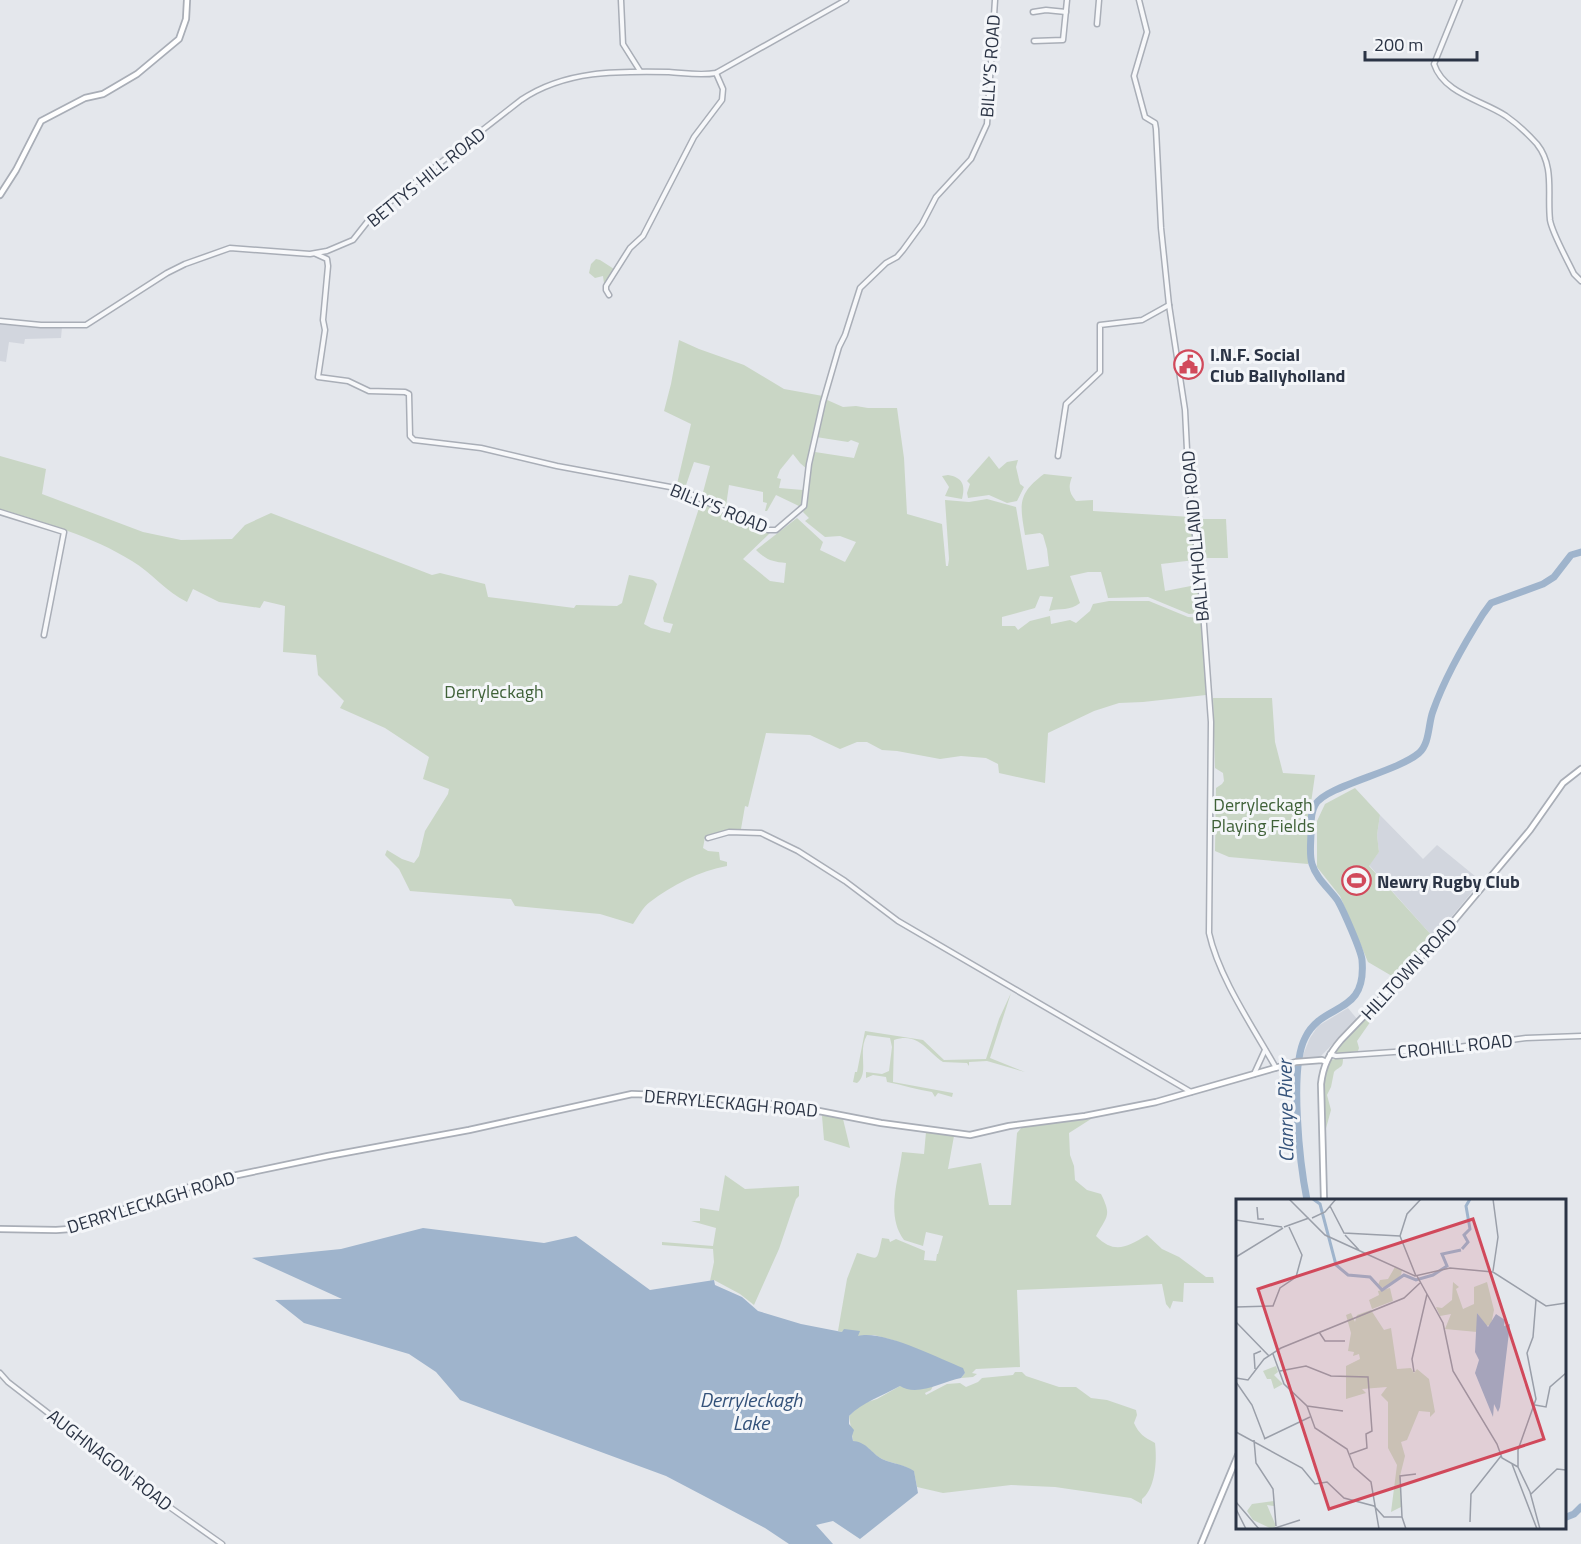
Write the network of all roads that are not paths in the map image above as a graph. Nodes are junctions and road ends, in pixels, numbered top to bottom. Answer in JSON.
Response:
{"nodes":[{"id":1,"x":187,"y":0,"type":"edge"},
{"id":2,"x":621,"y":0,"type":"edge"},
{"id":3,"x":846,"y":0,"type":"edge"},
{"id":4,"x":995,"y":0,"type":"edge"},
{"id":5,"x":1067,"y":0,"type":"edge"},
{"id":6,"x":1100,"y":0,"type":"edge"},
{"id":7,"x":1139,"y":0,"type":"edge"},
{"id":8,"x":1460,"y":0,"type":"edge"},
{"id":9,"x":1098,"y":11,"type":"junction"},
{"id":10,"x":1033,"y":12,"type":"dead end"},
{"id":11,"x":1066,"y":12,"type":"junction"},
{"id":12,"x":1106,"y":12,"type":"dead end"},
{"id":13,"x":1096,"y":24,"type":"dead end"},
{"id":14,"x":1034,"y":41,"type":"dead end"},
{"id":15,"x":640,"y":72,"type":"junction"},
{"id":16,"x":716,"y":73,"type":"junction"},
{"id":17,"x":0,"y":195,"type":"edge"},
{"id":18,"x":316,"y":254,"type":"junction"},
{"id":19,"x":1581,"y":281,"type":"edge"},
{"id":20,"x":609,"y":295,"type":"dead end"},
{"id":21,"x":1170,"y":305,"type":"junction"},
{"id":22,"x":0,"y":321,"type":"edge"},
{"id":23,"x":1058,"y":456,"type":"dead end"},
{"id":24,"x":0,"y":512,"type":"edge"},
{"id":25,"x":44,"y":635,"type":"dead end"},
{"id":26,"x":1581,"y":769,"type":"edge"},
{"id":27,"x":708,"y":838,"type":"dead end"},
{"id":28,"x":1581,"y":1036,"type":"edge"},
{"id":29,"x":1265,"y":1049,"type":"junction"},
{"id":30,"x":1330,"y":1054,"type":"junction"},
{"id":31,"x":1326,"y":1062,"type":"junction"},
{"id":32,"x":1276,"y":1068,"type":"junction"},
{"id":33,"x":1254,"y":1074,"type":"junction"},
{"id":34,"x":1191,"y":1092,"type":"junction"},
{"id":35,"x":1324,"y":1199,"type":"edge"},
{"id":36,"x":0,"y":1229,"type":"edge"},
{"id":37,"x":0,"y":1373,"type":"edge"},
{"id":38,"x":1236,"y":1460,"type":"edge"},
{"id":39,"x":222,"y":1544,"type":"edge"},
{"id":40,"x":1201,"y":1544,"type":"edge"}],
"edges":[{"from":1,"to":17,"type":"street"},
{"from":2,"to":15,"type":"street"},
{"from":3,"to":16,"type":"street","name":"BETTYS HILL ROAD"},
{"from":4,"to":18,"type":"street","name":"BILLY'S ROAD"},
{"from":5,"to":11,"type":"street"},
{"from":6,"to":9,"type":"street"},
{"from":7,"to":21,"type":"street","name":"BALLYHOLLAND ROAD"},
{"from":8,"to":19,"type":"street"},
{"from":9,"to":12,"type":"street"},
{"from":9,"to":13,"type":"street"},
{"from":10,"to":11,"type":"street"},
{"from":11,"to":14,"type":"street"},
{"from":15,"to":16,"type":"street","name":"BETTYS HILL ROAD"},
{"from":15,"to":18,"type":"street","name":"BETTYS HILL ROAD"},
{"from":16,"to":20,"type":"street"},
{"from":18,"to":22,"type":"street","name":"BETTYS HILL ROAD"},
{"from":21,"to":23,"type":"street"},
{"from":21,"to":29,"type":"street","name":"BALLYHOLLAND ROAD"},
{"from":24,"to":25,"type":"street"},
{"from":26,"to":30,"type":"street","name":"HILLTOWN ROAD"},
{"from":27,"to":34,"type":"street"},
{"from":28,"to":30,"type":"street","name":"CROHILL ROAD"},
{"from":29,"to":32,"type":"street","name":"BALLYHOLLAND ROAD"},
{"from":29,"to":33,"type":"street"},
{"from":30,"to":31,"type":"street","name":"HILLTOWN ROAD"},
{"from":31,"to":32,"type":"street","name":"DERRYLECKAGH ROAD"},
{"from":31,"to":35,"type":"street","name":"HILLTOWN ROAD"},
{"from":32,"to":33,"type":"street","name":"DERRYLECKAGH ROAD"},
{"from":33,"to":34,"type":"street","name":"DERRYLECKAGH ROAD"},
{"from":34,"to":36,"type":"street","name":"DERRYLECKAGH ROAD"},
{"from":37,"to":39,"type":"street","name":"AUGHNAGON ROAD"},
{"from":38,"to":40,"type":"street"}]}
